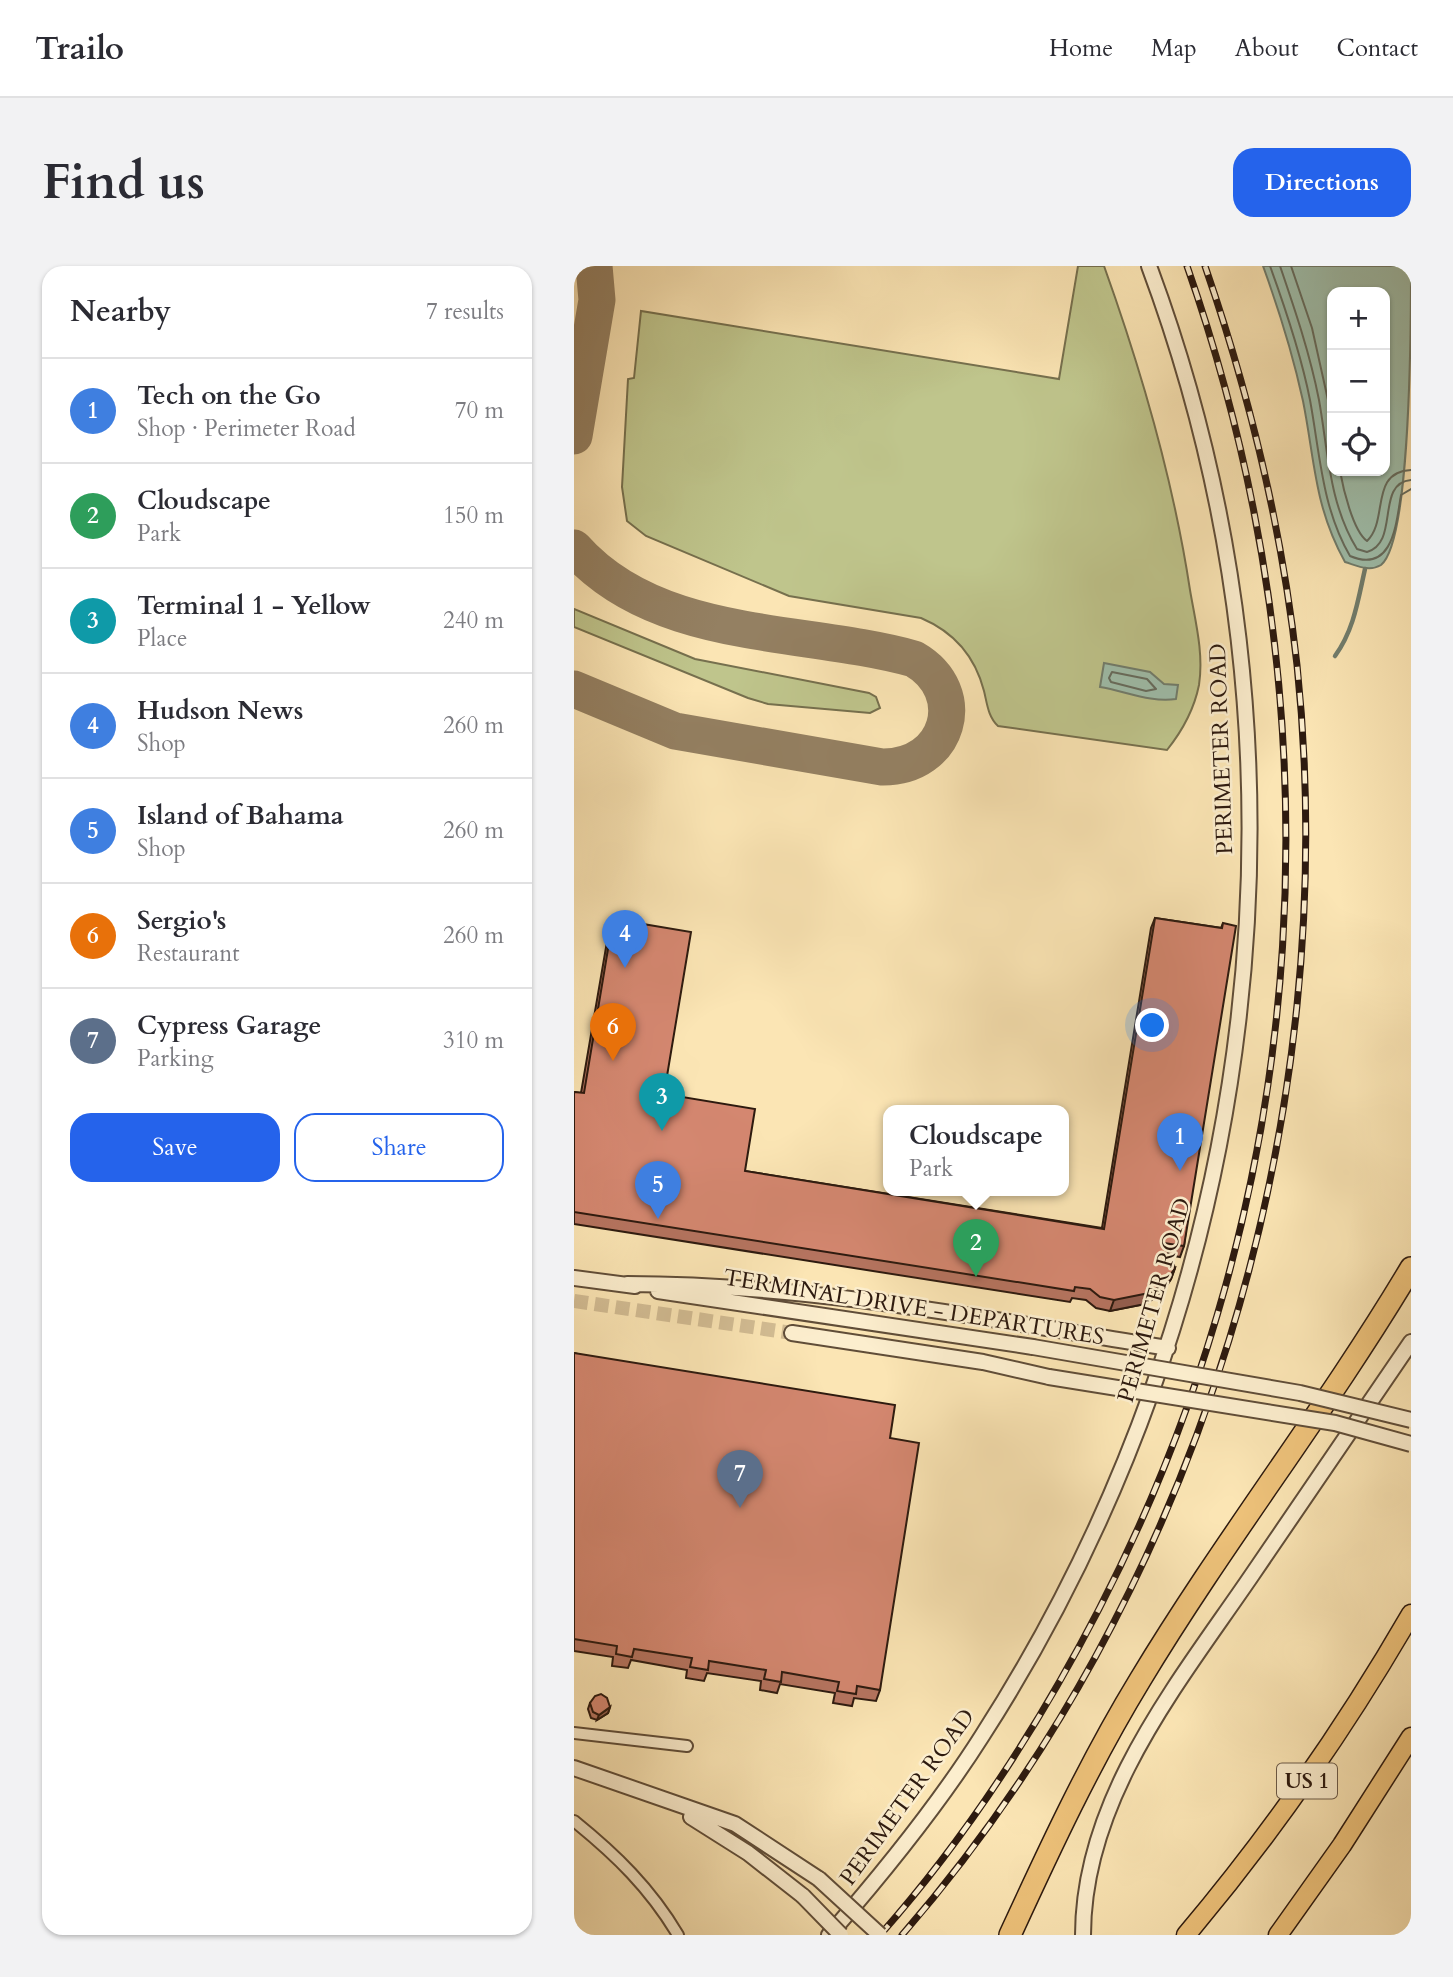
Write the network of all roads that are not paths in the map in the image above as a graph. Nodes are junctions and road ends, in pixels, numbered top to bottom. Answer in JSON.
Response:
{"nodes":[{"id":1,"x":1149,"y":266,"type":"edge"},
{"id":2,"x":1411,"y":1268,"type":"edge"},
{"id":3,"x":574,"y":1278,"type":"edge"},
{"id":4,"x":627,"y":1284,"type":"junction"},
{"id":5,"x":792,"y":1333,"type":"tunnel mouth"},
{"id":6,"x":1411,"y":1342,"type":"edge"},
{"id":7,"x":1168,"y":1348,"type":"junction"},
{"id":8,"x":1411,"y":1420,"type":"edge"},
{"id":9,"x":1411,"y":1444,"type":"edge"},
{"id":10,"x":1411,"y":1614,"type":"edge"},
{"id":11,"x":574,"y":1733,"type":"edge"},
{"id":12,"x":1408,"y":1743,"type":"edge"},
{"id":13,"x":687,"y":1746,"type":"dead end"},
{"id":14,"x":574,"y":1768,"type":"edge"},
{"id":15,"x":662,"y":1801,"type":"junction"},
{"id":16,"x":574,"y":1821,"type":"edge"},
{"id":17,"x":678,"y":1935,"type":"edge"},
{"id":18,"x":829,"y":1935,"type":"edge"},
{"id":19,"x":841,"y":1935,"type":"edge"},
{"id":20,"x":880,"y":1935,"type":"edge"},
{"id":21,"x":1010,"y":1935,"type":"edge"},
{"id":22,"x":1083,"y":1935,"type":"edge"},
{"id":23,"x":1186,"y":1935,"type":"edge"},
{"id":24,"x":1278,"y":1935,"type":"edge"}],
"edges":[{"from":1,"to":7,"type":"street","name":"PERIMETER ROAD"},
{"from":2,"to":21,"type":"highway"},
{"from":3,"to":4,"type":"street","name":"TERMINAL DRIVE - DEPARTURES"},
{"from":4,"to":7,"type":"street"},
{"from":4,"to":8,"type":"street","name":"TERMINAL DRIVE - DEPARTURES","bridge":true},
{"from":5,"to":9,"type":"street","bridge":true},
{"from":6,"to":22,"type":"street"},
{"from":7,"to":18,"type":"street","name":"PERIMETER ROAD"},
{"from":10,"to":23,"type":"main road","number":"US 1"},
{"from":11,"to":13,"type":"street"},
{"from":12,"to":24,"type":"main road","number":"US 1"},
{"from":14,"to":15,"type":"street"},
{"from":15,"to":19,"type":"street","bridge":true},
{"from":15,"to":20,"type":"street","bridge":true},
{"from":16,"to":17,"type":"street"}]}
